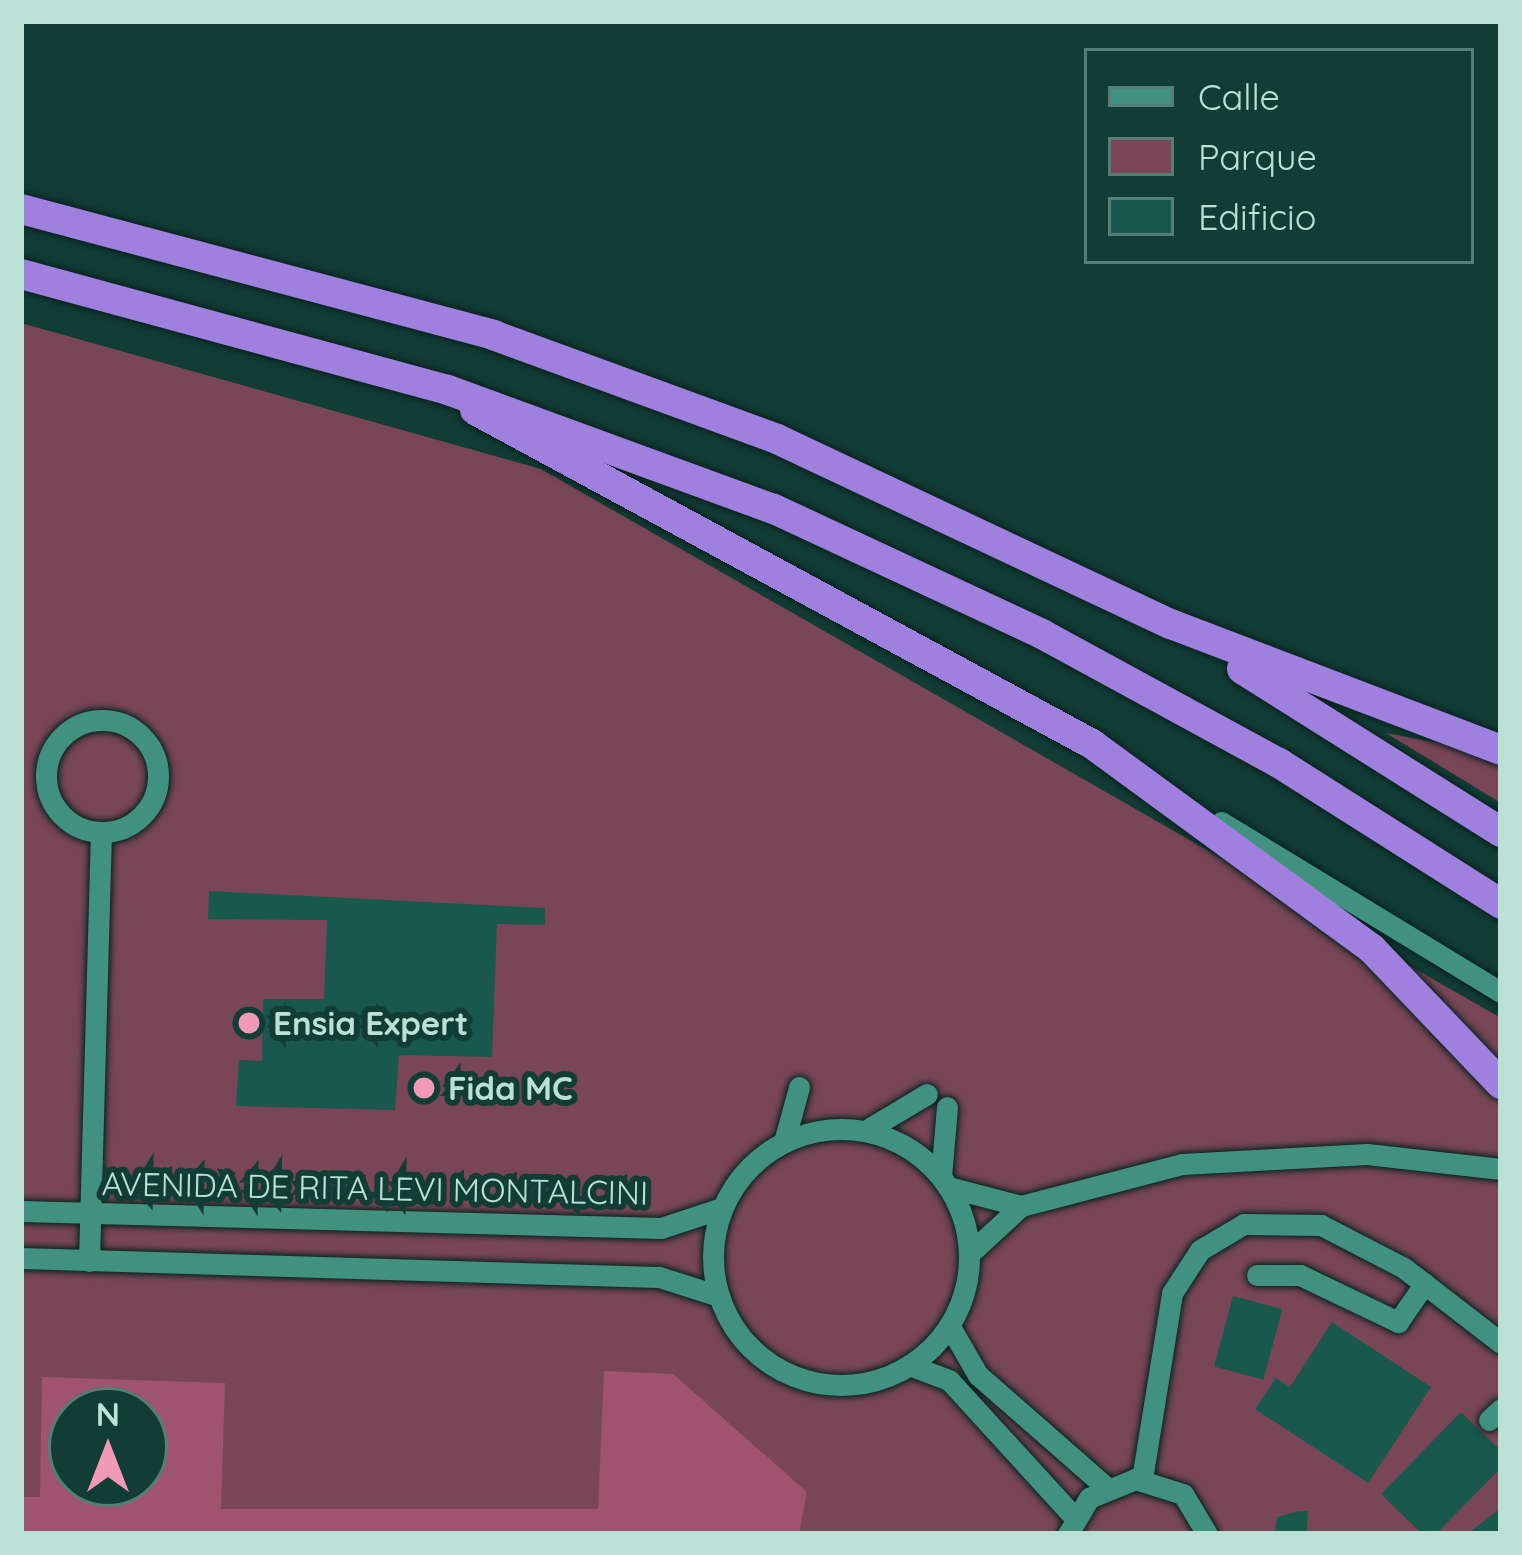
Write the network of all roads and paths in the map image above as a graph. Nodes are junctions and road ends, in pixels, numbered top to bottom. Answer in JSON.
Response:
{"nodes":[{"id":1,"x":21,"y":209,"type":"edge"},
{"id":2,"x":21,"y":274,"type":"edge"},
{"id":3,"x":448,"y":390,"type":"junction"},
{"id":4,"x":1171,"y":624,"type":"junction"},
{"id":5,"x":1092,"y":744,"type":"junction"},
{"id":6,"x":1501,"y":750,"type":"edge"},
{"id":7,"x":101,"y":832,"type":"junction"},
{"id":8,"x":1501,"y":832,"type":"edge"},
{"id":9,"x":1501,"y":904,"type":"edge"},
{"id":10,"x":1501,"y":992,"type":"edge"},
{"id":11,"x":1501,"y":1084,"type":"edge"},
{"id":12,"x":799,"y":1088,"type":"dead end"},
{"id":13,"x":927,"y":1094,"type":"dead end"},
{"id":14,"x":947,"y":1106,"type":"dead end"},
{"id":15,"x":864,"y":1132,"type":"junction"},
{"id":16,"x":784,"y":1142,"type":"junction"},
{"id":17,"x":1501,"y":1169,"type":"edge"},
{"id":18,"x":944,"y":1182,"type":"junction"},
{"id":19,"x":1022,"y":1206,"type":"junction"},
{"id":20,"x":722,"y":1208,"type":"junction"},
{"id":21,"x":21,"y":1211,"type":"edge"},
{"id":22,"x":90,"y":1214,"type":"junction"},
{"id":23,"x":970,"y":1253,"type":"junction"},
{"id":24,"x":21,"y":1258,"type":"edge"},
{"id":25,"x":88,"y":1261,"type":"junction"},
{"id":26,"x":1257,"y":1275,"type":"dead end"},
{"id":27,"x":1425,"y":1283,"type":"junction"},
{"id":28,"x":719,"y":1296,"type":"junction"},
{"id":29,"x":950,"y":1324,"type":"junction"},
{"id":30,"x":1501,"y":1343,"type":"edge"},
{"id":31,"x":909,"y":1365,"type":"junction"},
{"id":32,"x":1142,"y":1479,"type":"junction"},
{"id":33,"x":1105,"y":1486,"type":"junction"},
{"id":34,"x":1071,"y":1525,"type":"edge"},
{"id":35,"x":1207,"y":1534,"type":"edge"}],
"edges":[{"from":1,"to":4,"type":"highway"},
{"from":2,"to":3,"type":"highway"},
{"from":3,"to":5,"type":"highway"},
{"from":3,"to":9,"type":"highway"},
{"from":4,"to":6,"type":"highway"},
{"from":4,"to":8,"type":"highway"},
{"from":5,"to":10,"type":"street"},
{"from":5,"to":11,"type":"highway"},
{"from":7,"to":7,"type":"street"},
{"from":7,"to":22,"type":"street"},
{"from":12,"to":16,"type":"street"},
{"from":13,"to":15,"type":"street"},
{"from":14,"to":18,"type":"street"},
{"from":15,"to":16,"type":"street"},
{"from":15,"to":18,"type":"street"},
{"from":16,"to":20,"type":"street"},
{"from":17,"to":19,"type":"street"},
{"from":18,"to":19,"type":"street"},
{"from":18,"to":23,"type":"street"},
{"from":19,"to":23,"type":"street"},
{"from":20,"to":22,"type":"street","name":"AVENIDA DE RITA LEVI MONTALCINI"},
{"from":20,"to":28,"type":"street"},
{"from":21,"to":22,"type":"street","name":"AVENIDA DE RITA LEVI MONTALCINI"},
{"from":22,"to":25,"type":"street"},
{"from":23,"to":29,"type":"street"},
{"from":24,"to":25,"type":"street"},
{"from":25,"to":28,"type":"street"},
{"from":26,"to":27,"type":"street"},
{"from":27,"to":30,"type":"street"},
{"from":27,"to":32,"type":"street"},
{"from":28,"to":31,"type":"street"},
{"from":29,"to":31,"type":"street"},
{"from":29,"to":33,"type":"street"},
{"from":31,"to":34,"type":"street"},
{"from":32,"to":33,"type":"street"},
{"from":32,"to":35,"type":"street"},
{"from":33,"to":34,"type":"street"}]}
